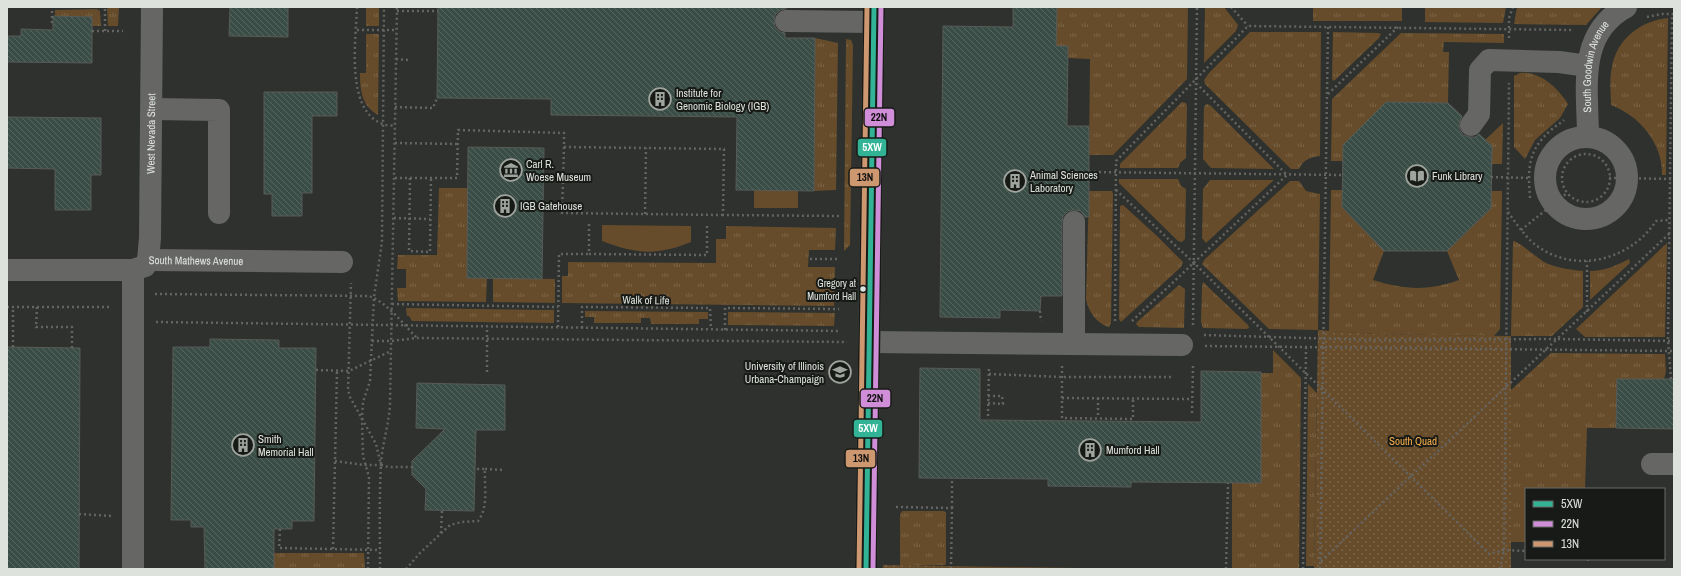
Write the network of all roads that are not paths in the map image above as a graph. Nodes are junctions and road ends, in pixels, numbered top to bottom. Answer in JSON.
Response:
{"nodes":[{"id":1,"x":152,"y":7,"type":"edge"},
{"id":2,"x":1634,"y":13,"type":"edge"},
{"id":3,"x":874,"y":14,"type":"edge"},
{"id":4,"x":786,"y":21,"type":"dead end"},
{"id":5,"x":1588,"y":66,"type":"junction"},
{"id":6,"x":152,"y":109,"type":"junction"},
{"id":7,"x":1471,"y":125,"type":"dead end"},
{"id":8,"x":1588,"y":137,"type":"junction"},
{"id":9,"x":219,"y":213,"type":"dead end"},
{"id":10,"x":1074,"y":222,"type":"dead end"},
{"id":11,"x":141,"y":265,"type":"junction"},
{"id":12,"x":7,"y":270,"type":"edge"},
{"id":13,"x":347,"y":271,"type":"road end"},
{"id":14,"x":859,"y":342,"type":"junction"},
{"id":15,"x":1189,"y":342,"type":"road end"},
{"id":16,"x":1068,"y":344,"type":"junction"},
{"id":17,"x":1652,"y":464,"type":"dead end"},
{"id":18,"x":1674,"y":464,"type":"edge"},
{"id":19,"x":133,"y":569,"type":"edge"},
{"id":20,"x":866,"y":569,"type":"edge"}],
"edges":[{"from":1,"to":6,"type":"street","name":"West Nevada Street"},
{"from":2,"to":5,"type":"street","name":"South Goodwin Avenue"},
{"from":3,"to":4,"type":"street"},
{"from":3,"to":14,"type":"street"},
{"from":5,"to":7,"type":"street"},
{"from":5,"to":8,"type":"street","name":"South Goodwin Avenue"},
{"from":6,"to":9,"type":"street"},
{"from":6,"to":11,"type":"street","name":"West Nevada Street"},
{"from":8,"to":8,"type":"street"},
{"from":10,"to":16,"type":"street"},
{"from":11,"to":12,"type":"street","name":"South Mathews Avenue"},
{"from":11,"to":13,"type":"street","name":"South Mathews Avenue"},
{"from":11,"to":19,"type":"street","name":"West Nevada Street"},
{"from":14,"to":16,"type":"street"},
{"from":14,"to":20,"type":"street"},
{"from":15,"to":16,"type":"street"},
{"from":17,"to":18,"type":"street"}]}
